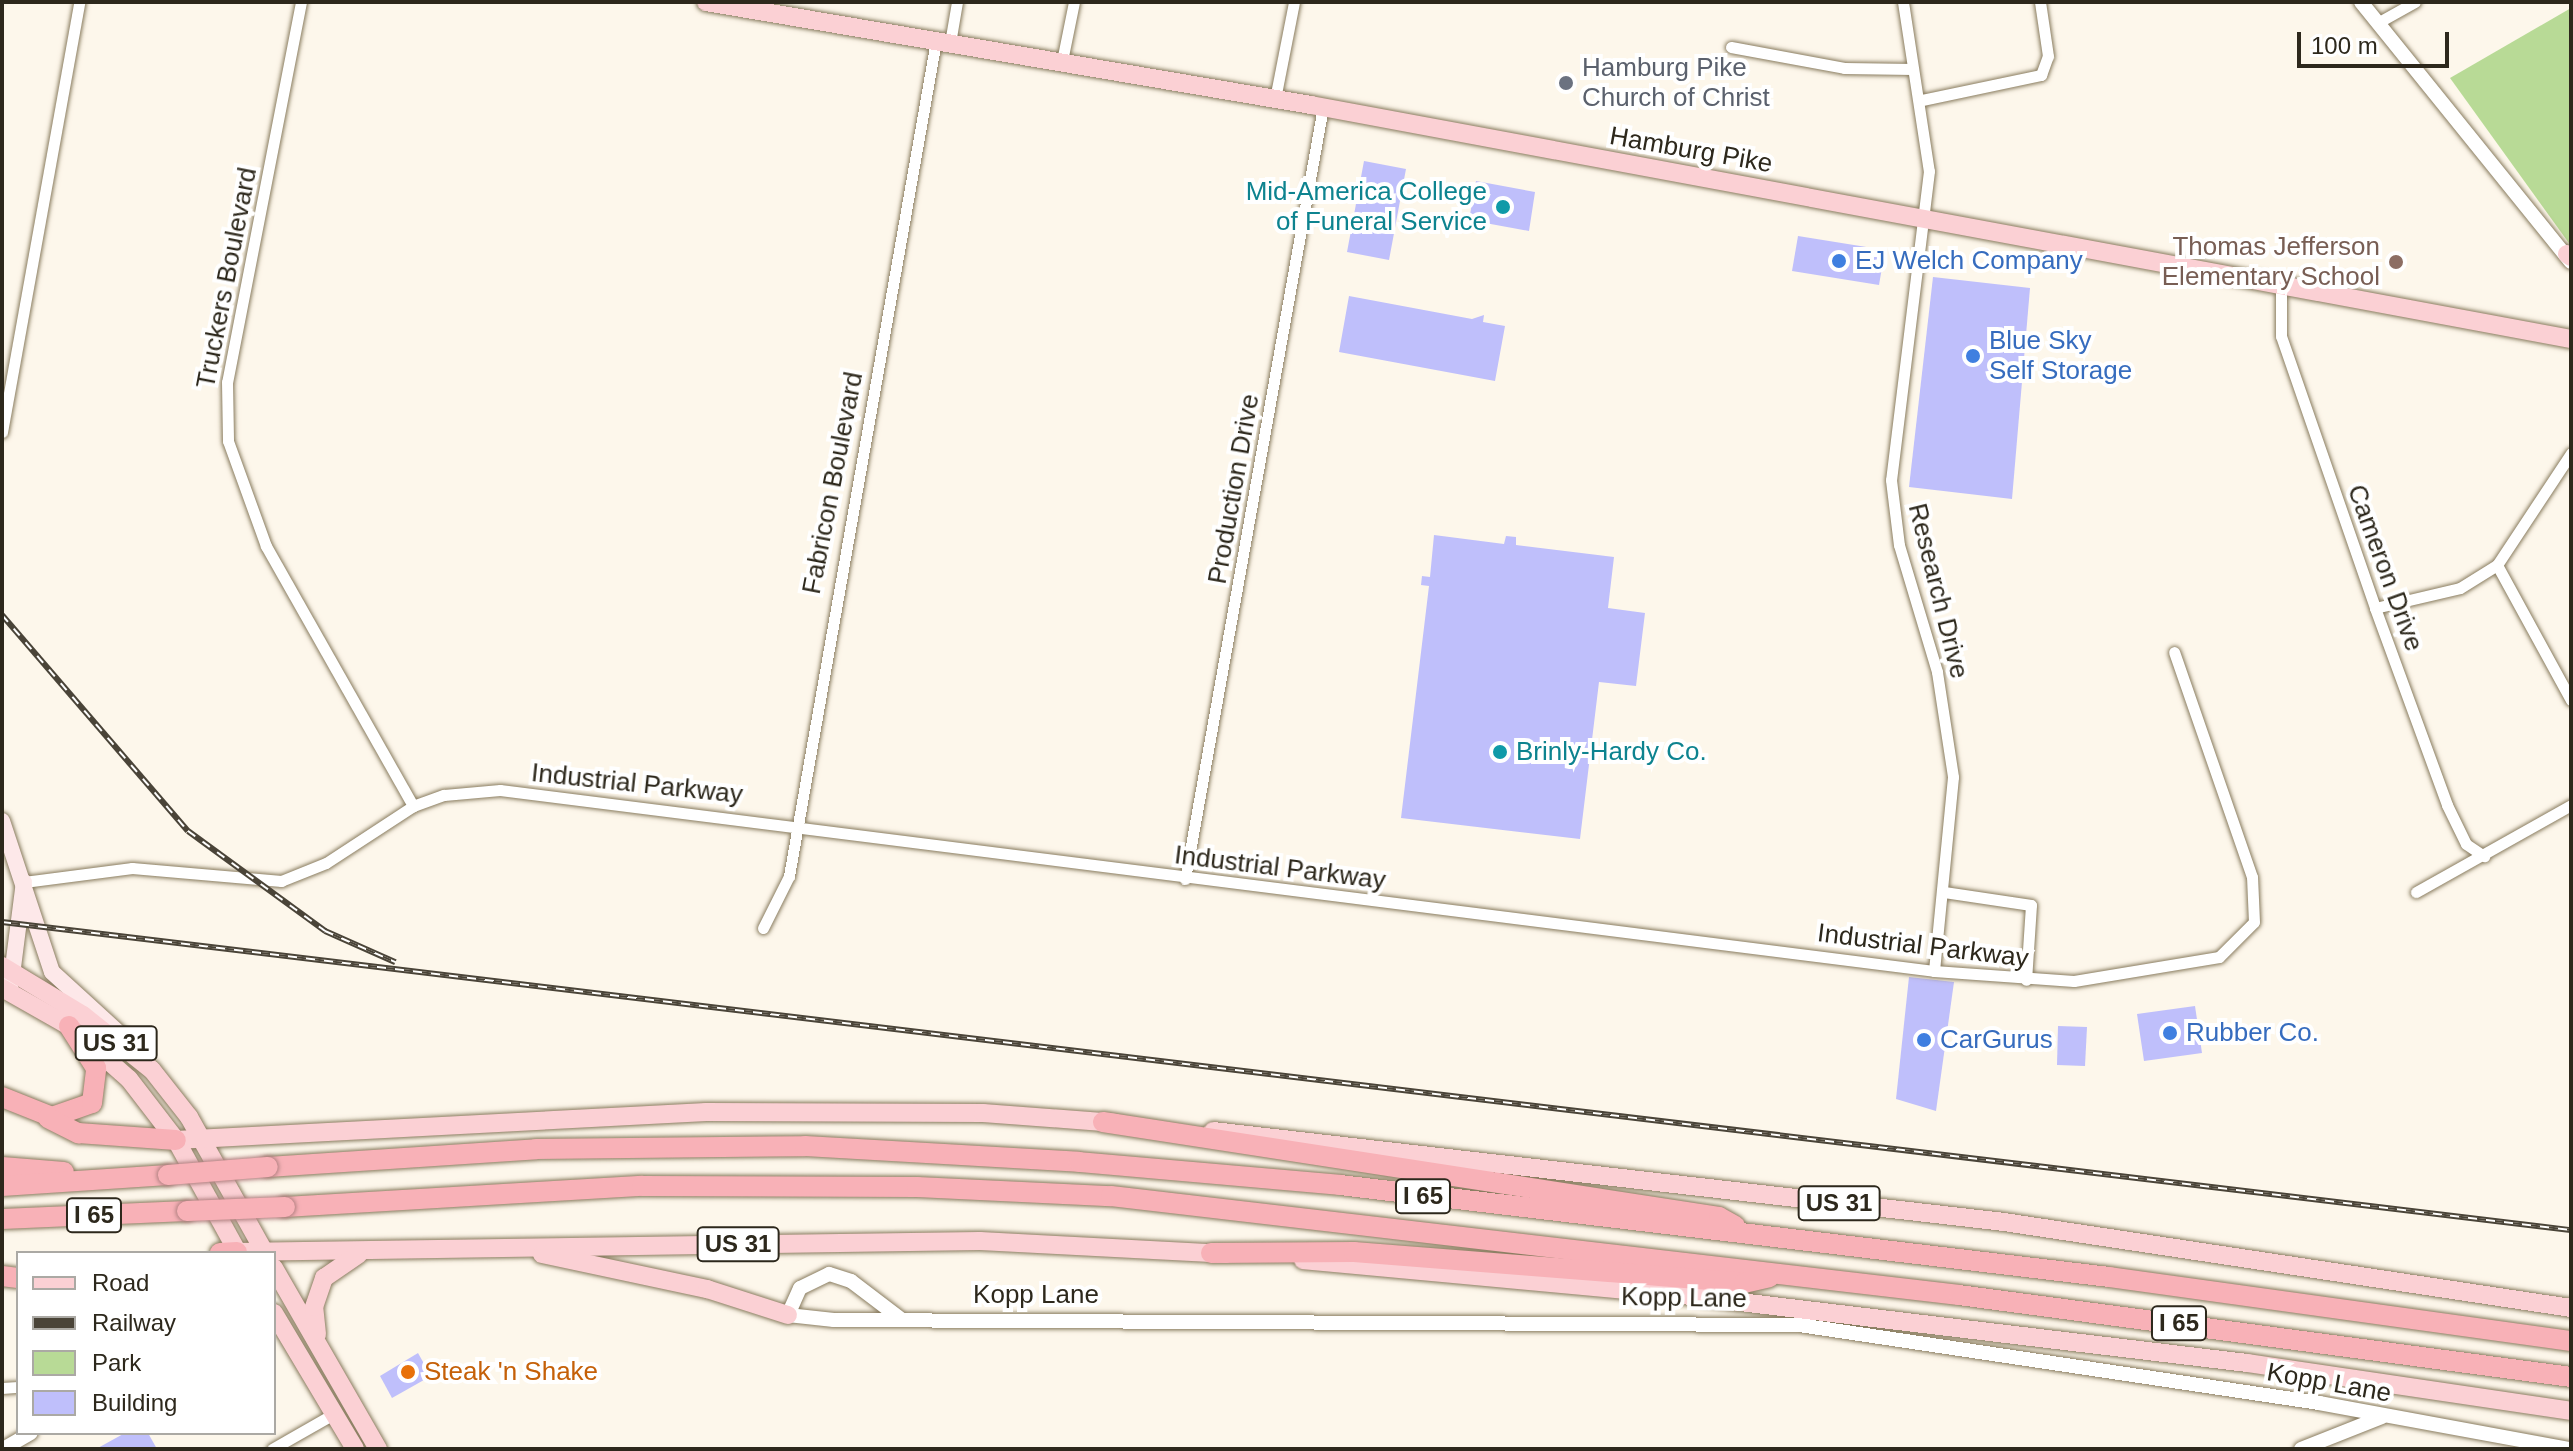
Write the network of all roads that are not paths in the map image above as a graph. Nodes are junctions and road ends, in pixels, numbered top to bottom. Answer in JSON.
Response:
{"nodes":[{"id":1,"x":79,"y":2,"type":"edge"},
{"id":2,"x":301,"y":2,"type":"edge"},
{"id":3,"x":957,"y":2,"type":"edge"},
{"id":4,"x":1074,"y":2,"type":"edge"},
{"id":5,"x":1294,"y":2,"type":"edge"},
{"id":6,"x":1903,"y":2,"type":"edge"},
{"id":7,"x":2040,"y":2,"type":"edge"},
{"id":8,"x":2361,"y":2,"type":"edge"},
{"id":9,"x":2415,"y":2,"type":"edge"},
{"id":10,"x":713,"y":3,"type":"edge"},
{"id":11,"x":2379,"y":22,"type":"junction"},
{"id":12,"x":943,"y":42,"type":"junction"},
{"id":13,"x":1731,"y":47,"type":"dead end"},
{"id":14,"x":1062,"y":61,"type":"junction"},
{"id":15,"x":1913,"y":69,"type":"junction"},
{"id":16,"x":1275,"y":99,"type":"junction"},
{"id":17,"x":1922,"y":100,"type":"junction"},
{"id":18,"x":1323,"y":107,"type":"junction"},
{"id":19,"x":1922,"y":222,"type":"junction"},
{"id":20,"x":2570,"y":258,"type":"edge"},
{"id":21,"x":2281,"y":281,"type":"junction"},
{"id":22,"x":2571,"y":339,"type":"edge"},
{"id":23,"x":2,"y":432,"type":"edge"},
{"id":24,"x":2571,"y":453,"type":"edge"},
{"id":25,"x":2497,"y":565,"type":"junction"},
{"id":26,"x":2375,"y":608,"type":"junction"},
{"id":27,"x":2174,"y":652,"type":"dead end"},
{"id":28,"x":2571,"y":700,"type":"edge"},
{"id":29,"x":2571,"y":805,"type":"edge"},
{"id":30,"x":413,"y":806,"type":"junction"},
{"id":31,"x":2,"y":821,"type":"edge"},
{"id":32,"x":795,"y":823,"type":"junction"},
{"id":33,"x":2484,"y":856,"type":"junction"},
{"id":34,"x":1185,"y":879,"type":"junction"},
{"id":35,"x":24,"y":882,"type":"junction"},
{"id":36,"x":1944,"y":892,"type":"junction"},
{"id":37,"x":2416,"y":892,"type":"dead end"},
{"id":38,"x":763,"y":928,"type":"dead end"},
{"id":39,"x":7,"y":968,"type":"edge"},
{"id":40,"x":1934,"y":971,"type":"junction"},
{"id":41,"x":2026,"y":980,"type":"junction"},
{"id":42,"x":6,"y":990,"type":"edge"},
{"id":43,"x":69,"y":1026,"type":"junction"},
{"id":44,"x":152,"y":1070,"type":"junction"},
{"id":45,"x":2,"y":1097,"type":"edge"},
{"id":46,"x":34,"y":1111,"type":"junction"},
{"id":47,"x":1103,"y":1122,"type":"junction"},
{"id":48,"x":200,"y":1137,"type":"junction"},
{"id":49,"x":176,"y":1140,"type":"junction"},
{"id":50,"x":2,"y":1167,"type":"edge"},
{"id":51,"x":143,"y":1178,"type":"junction"},
{"id":52,"x":2,"y":1186,"type":"edge"},
{"id":53,"x":2,"y":1221,"type":"edge"},
{"id":54,"x":1753,"y":1235,"type":"junction"},
{"id":55,"x":504,"y":1247,"type":"junction"},
{"id":56,"x":237,"y":1251,"type":"edge"},
{"id":57,"x":264,"y":1251,"type":"edge"},
{"id":58,"x":368,"y":1251,"type":"junction"},
{"id":59,"x":276,"y":1252,"type":"edge"},
{"id":60,"x":1211,"y":1253,"type":"junction"},
{"id":61,"x":276,"y":1271,"type":"edge"},
{"id":62,"x":1787,"y":1274,"type":"junction"},
{"id":63,"x":2571,"y":1308,"type":"edge"},
{"id":64,"x":788,"y":1315,"type":"junction"},
{"id":65,"x":276,"y":1316,"type":"edge"},
{"id":66,"x":901,"y":1319,"type":"junction"},
{"id":67,"x":2571,"y":1341,"type":"edge"},
{"id":68,"x":320,"y":1348,"type":"junction"},
{"id":69,"x":2571,"y":1377,"type":"edge"},
{"id":70,"x":2571,"y":1411,"type":"edge"},
{"id":71,"x":335,"y":1413,"type":"junction"},
{"id":72,"x":2382,"y":1417,"type":"junction"},
{"id":73,"x":28,"y":1435,"type":"edge"},
{"id":74,"x":3,"y":1449,"type":"edge"},
{"id":75,"x":272,"y":1449,"type":"edge"},
{"id":76,"x":355,"y":1449,"type":"edge"},
{"id":77,"x":378,"y":1449,"type":"edge"},
{"id":78,"x":2301,"y":1449,"type":"edge"},
{"id":79,"x":2567,"y":1449,"type":"edge"}],
"edges":[{"from":1,"to":23,"type":"street"},
{"from":2,"to":30,"type":"street","name":"Truckers Boulevard"},
{"from":3,"to":12,"type":"street","name":"Fabricon Boulevard"},
{"from":4,"to":14,"type":"street"},
{"from":5,"to":16,"type":"street"},
{"from":6,"to":15,"type":"street","name":"Research Drive"},
{"from":7,"to":17,"type":"street"},
{"from":8,"to":11,"type":"street"},
{"from":9,"to":11,"type":"street"},
{"from":10,"to":12,"type":"main road","name":"Hamburg Pike"},
{"from":11,"to":20,"type":"street"},
{"from":12,"to":14,"type":"main road","name":"Hamburg Pike"},
{"from":12,"to":32,"type":"street","name":"Fabricon Boulevard"},
{"from":13,"to":15,"type":"street"},
{"from":14,"to":16,"type":"main road","name":"Hamburg Pike"},
{"from":15,"to":17,"type":"street","name":"Research Drive"},
{"from":16,"to":18,"type":"main road","name":"Hamburg Pike"},
{"from":17,"to":19,"type":"street","name":"Research Drive"},
{"from":18,"to":19,"type":"main road","name":"Hamburg Pike"},
{"from":18,"to":34,"type":"street","name":"Production Drive"},
{"from":19,"to":21,"type":"main road","name":"Hamburg Pike"},
{"from":19,"to":36,"type":"street","name":"Research Drive"},
{"from":21,"to":22,"type":"main road","name":"Hamburg Pike"},
{"from":21,"to":26,"type":"street","name":"Cameron Drive"},
{"from":24,"to":25,"type":"street"},
{"from":25,"to":26,"type":"street"},
{"from":25,"to":28,"type":"street"},
{"from":26,"to":33,"type":"street","name":"Cameron Drive"},
{"from":27,"to":41,"type":"street","name":"Industrial Parkway"},
{"from":29,"to":33,"type":"street"},
{"from":30,"to":32,"type":"street","name":"Industrial Parkway"},
{"from":30,"to":35,"type":"street","name":"Industrial Parkway"},
{"from":31,"to":35,"type":"main road"},
{"from":32,"to":34,"type":"street","name":"Industrial Parkway"},
{"from":32,"to":38,"type":"street","name":"Fabricon Boulevard"},
{"from":33,"to":37,"type":"street"},
{"from":34,"to":40,"type":"street","name":"Industrial Parkway"},
{"from":35,"to":39,"type":"main road"},
{"from":35,"to":44,"type":"main road"},
{"from":36,"to":40,"type":"street","name":"Research Drive"},
{"from":36,"to":41,"type":"street"},
{"from":39,"to":42,"type":"main road"},
{"from":39,"to":44,"type":"main road","number":"US 31"},
{"from":40,"to":41,"type":"street","name":"Industrial Parkway"},
{"from":42,"to":43,"type":"main road","number":"US 31"},
{"from":43,"to":46,"type":"highway"},
{"from":43,"to":49,"type":"main road","number":"US 31"},
{"from":44,"to":48,"type":"main road","number":"US 31"},
{"from":45,"to":46,"type":"highway"},
{"from":46,"to":49,"type":"highway"},
{"from":47,"to":48,"type":"main road","number":"US 31"},
{"from":47,"to":54,"type":"highway"},
{"from":47,"to":63,"type":"main road","number":"US 31"},
{"from":48,"to":49,"type":"main road"},
{"from":48,"to":57,"type":"main road"},
{"from":49,"to":56,"type":"main road","number":"US 31"},
{"from":50,"to":51,"type":"highway"},
{"from":51,"to":52,"type":"highway","number":"I 65"},
{"from":51,"to":54,"type":"highway","number":"I 65","bridge":true},
{"from":53,"to":62,"type":"highway","number":"I 65","bridge":true},
{"from":54,"to":67,"type":"highway","number":"I 65"},
{"from":55,"to":58,"type":"main road","number":"US 31"},
{"from":55,"to":60,"type":"main road","number":"US 31"},
{"from":55,"to":64,"type":"main road"},
{"from":58,"to":59,"type":"main road","number":"US 31"},
{"from":58,"to":68,"type":"main road"},
{"from":60,"to":62,"type":"highway"},
{"from":60,"to":70,"type":"main road","number":"US 31"},
{"from":61,"to":68,"type":"main road"},
{"from":62,"to":69,"type":"highway","number":"I 65"},
{"from":64,"to":66,"type":"street","name":"Kopp Lane"},
{"from":64,"to":66,"type":"street"},
{"from":65,"to":71,"type":"main road"},
{"from":66,"to":72,"type":"street","name":"Kopp Lane"},
{"from":68,"to":77,"type":"main road"},
{"from":71,"to":75,"type":"street"},
{"from":71,"to":76,"type":"main road"},
{"from":72,"to":78,"type":"street"},
{"from":72,"to":79,"type":"street","name":"Kopp Lane"},
{"from":73,"to":74,"type":"street"}]}
